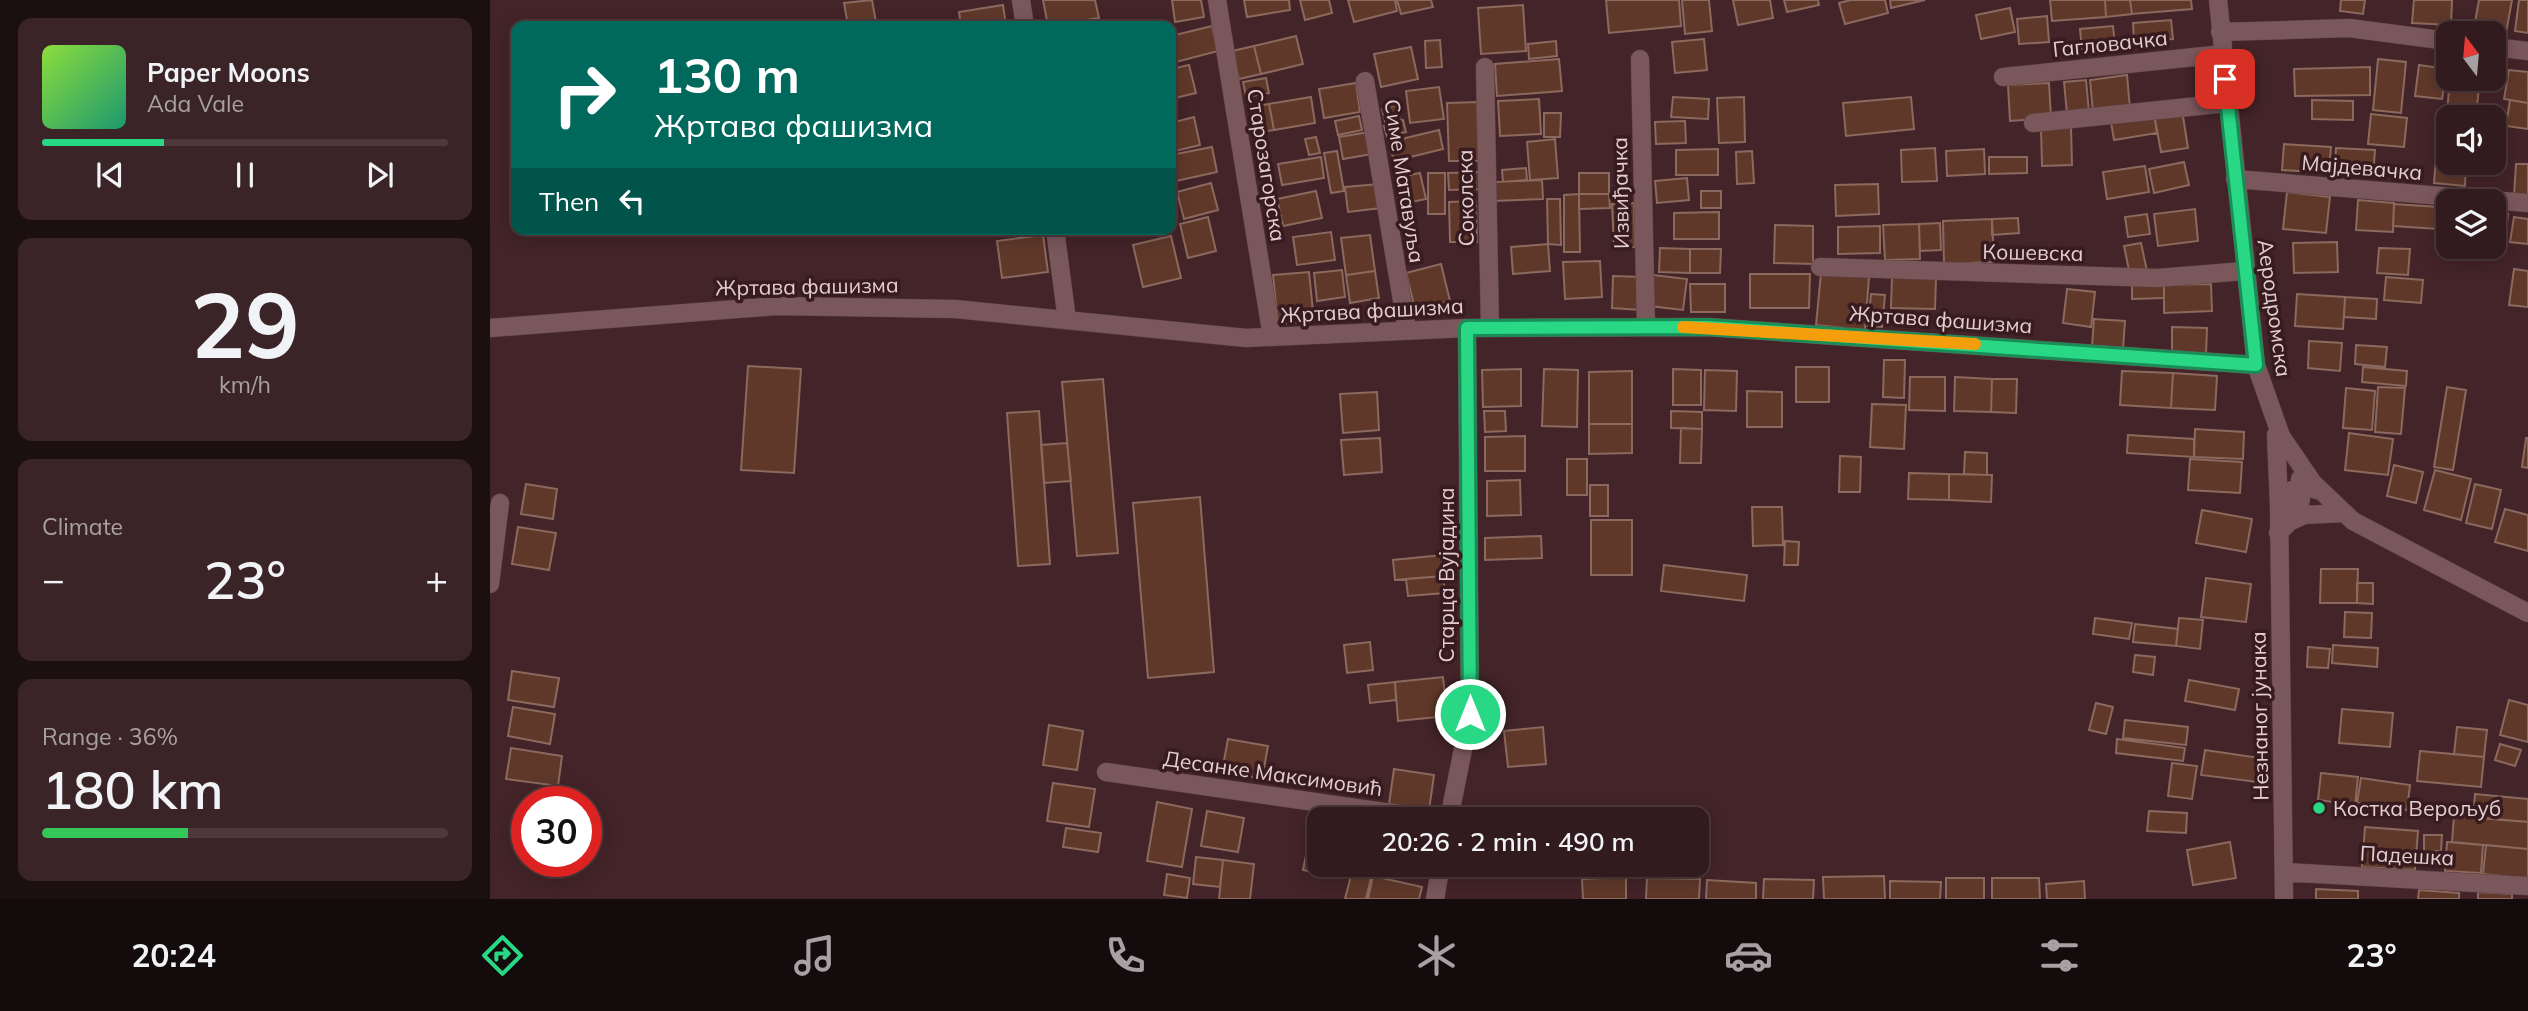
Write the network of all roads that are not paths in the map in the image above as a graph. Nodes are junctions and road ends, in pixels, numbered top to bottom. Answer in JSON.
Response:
{"nodes":[{"id":1,"x":1021,"y":0,"type":"edge"},
{"id":2,"x":1217,"y":0,"type":"edge"},
{"id":3,"x":2218,"y":0,"type":"edge"},
{"id":4,"x":1024,"y":21,"type":"edge"},
{"id":5,"x":2220,"y":32,"type":"junction"},
{"id":6,"x":2436,"y":39,"type":"edge"},
{"id":7,"x":2506,"y":48,"type":"edge"},
{"id":8,"x":2528,"y":51,"type":"edge"},
{"id":9,"x":2222,"y":54,"type":"junction"},
{"id":10,"x":1640,"y":59,"type":"dead end"},
{"id":11,"x":1485,"y":66,"type":"dead end"},
{"id":12,"x":2003,"y":77,"type":"dead end"},
{"id":13,"x":1365,"y":81,"type":"dead end"},
{"id":14,"x":2228,"y":103,"type":"junction"},
{"id":15,"x":2033,"y":123,"type":"dead end"},
{"id":16,"x":2235,"y":179,"type":"junction"},
{"id":17,"x":2528,"y":203,"type":"edge"},
{"id":18,"x":1056,"y":235,"type":"edge"},
{"id":19,"x":1820,"y":267,"type":"dead end"},
{"id":20,"x":2244,"y":271,"type":"junction"},
{"id":21,"x":1067,"y":320,"type":"junction"},
{"id":22,"x":1646,"y":327,"type":"junction"},
{"id":23,"x":490,"y":328,"type":"edge"},
{"id":24,"x":1467,"y":328,"type":"junction"},
{"id":25,"x":1490,"y":328,"type":"junction"},
{"id":26,"x":1407,"y":330,"type":"junction"},
{"id":27,"x":1272,"y":337,"type":"junction"},
{"id":28,"x":2256,"y":365,"type":"junction"},
{"id":29,"x":2273,"y":417,"type":"junction"},
{"id":30,"x":2296,"y":462,"type":"junction"},
{"id":31,"x":2301,"y":488,"type":"junction"},
{"id":32,"x":2320,"y":491,"type":"junction"},
{"id":33,"x":500,"y":503,"type":"dead end"},
{"id":34,"x":2279,"y":505,"type":"junction"},
{"id":35,"x":2343,"y":513,"type":"junction"},
{"id":36,"x":2284,"y":527,"type":"junction"},
{"id":37,"x":490,"y":584,"type":"edge"},
{"id":38,"x":2528,"y":613,"type":"edge"},
{"id":39,"x":1106,"y":772,"type":"dead end"},
{"id":40,"x":1350,"y":807,"type":"edge"},
{"id":41,"x":1451,"y":807,"type":"edge"},
{"id":42,"x":2284,"y":872,"type":"junction"},
{"id":43,"x":1439,"y":877,"type":"edge"},
{"id":44,"x":2528,"y":886,"type":"edge"},
{"id":45,"x":1435,"y":899,"type":"edge"},
{"id":46,"x":2284,"y":899,"type":"edge"}],
"edges":[{"from":1,"to":4,"type":"street"},
{"from":2,"to":27,"type":"street","name":"Старозагорска"},
{"from":3,"to":5,"type":"street","name":"Аеродромска"},
{"from":5,"to":6,"type":"street"},
{"from":5,"to":9,"type":"street","name":"Аеродромска"},
{"from":7,"to":8,"type":"street"},
{"from":9,"to":12,"type":"street","name":"Гагловачка"},
{"from":9,"to":14,"type":"street","name":"Аеродромска"},
{"from":10,"to":22,"type":"street","name":"Извиђачка"},
{"from":11,"to":25,"type":"street","name":"Соколска"},
{"from":13,"to":26,"type":"street","name":"Симе Матавуља"},
{"from":14,"to":15,"type":"street"},
{"from":14,"to":16,"type":"street","name":"Аеродромска"},
{"from":16,"to":17,"type":"street","name":"Мајдевачка"},
{"from":16,"to":20,"type":"street","name":"Аеродромска"},
{"from":18,"to":21,"type":"street"},
{"from":19,"to":20,"type":"street","name":"Кошевска"},
{"from":20,"to":28,"type":"street","name":"Аеродромска"},
{"from":21,"to":23,"type":"street","name":"Жртава фашизма"},
{"from":21,"to":27,"type":"street","name":"Жртава фашизма"},
{"from":22,"to":25,"type":"street","name":"Жртава фашизма"},
{"from":22,"to":28,"type":"street","name":"Жртава фашизма"},
{"from":24,"to":25,"type":"street","name":"Жртава фашизма"},
{"from":24,"to":26,"type":"street","name":"Жртава фашизма"},
{"from":24,"to":41,"type":"street","name":"Старца Вујадина"},
{"from":26,"to":27,"type":"street","name":"Жртава фашизма"},
{"from":28,"to":29,"type":"street","name":"Аеродромска"},
{"from":29,"to":30,"type":"street","name":"Аеродромска"},
{"from":29,"to":34,"type":"street","name":"Незнаног јунака"},
{"from":30,"to":31,"type":"street"},
{"from":30,"to":32,"type":"street","name":"Аеродромска"},
{"from":31,"to":32,"type":"street"},
{"from":31,"to":34,"type":"street"},
{"from":31,"to":36,"type":"street"},
{"from":32,"to":35,"type":"street","name":"Аеродромска"},
{"from":33,"to":37,"type":"street"},
{"from":34,"to":36,"type":"street","name":"Незнаног јунака"},
{"from":35,"to":36,"type":"street"},
{"from":35,"to":38,"type":"street","name":"Аеродромска"},
{"from":36,"to":42,"type":"street","name":"Незнаног јунака"},
{"from":39,"to":40,"type":"street","name":"Десанке Максимовић"},
{"from":42,"to":44,"type":"street","name":"Падешка"},
{"from":42,"to":46,"type":"street","name":"Незнаног јунака"},
{"from":43,"to":45,"type":"street"}]}
